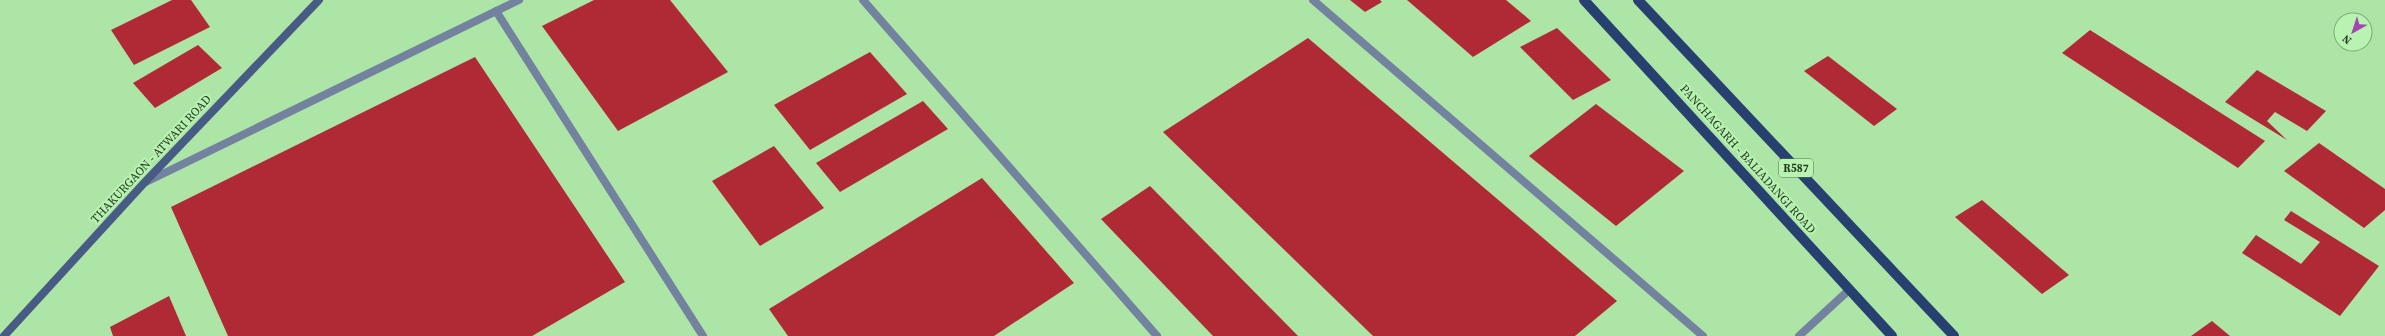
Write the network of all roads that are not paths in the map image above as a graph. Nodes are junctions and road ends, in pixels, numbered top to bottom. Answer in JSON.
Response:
{"nodes":[{"id":1,"x":318,"y":0,"type":"edge"},
{"id":2,"x":519,"y":0,"type":"edge"},
{"id":3,"x":863,"y":0,"type":"edge"},
{"id":4,"x":1313,"y":0,"type":"edge"},
{"id":5,"x":1584,"y":0,"type":"edge"},
{"id":6,"x":1638,"y":0,"type":"edge"},
{"id":7,"x":496,"y":11,"type":"junction"},
{"id":8,"x":145,"y":182,"type":"junction"},
{"id":9,"x":1849,"y":290,"type":"junction"},
{"id":10,"x":4,"y":336,"type":"edge"},
{"id":11,"x":703,"y":336,"type":"edge"},
{"id":12,"x":1157,"y":336,"type":"edge"},
{"id":13,"x":1703,"y":336,"type":"edge"},
{"id":14,"x":1799,"y":336,"type":"edge"},
{"id":15,"x":1892,"y":336,"type":"edge"},
{"id":16,"x":1954,"y":336,"type":"edge"}],
"edges":[{"from":1,"to":8,"type":"main road","name":"THAKURGAON - ATWARI ROAD"},
{"from":2,"to":7,"type":"street"},
{"from":3,"to":12,"type":"street"},
{"from":4,"to":13,"type":"street"},
{"from":5,"to":9,"type":"main road","name":"PANCHAGARH - BALIADANGI ROAD"},
{"from":6,"to":16,"type":"main road","number":"R587"},
{"from":7,"to":8,"type":"street"},
{"from":7,"to":11,"type":"street"},
{"from":8,"to":10,"type":"main road","name":"THAKURGAON - ATWARI ROAD"},
{"from":9,"to":14,"type":"street"},
{"from":9,"to":15,"type":"main road","name":"PANCHAGARH - BALIADANGI ROAD"}]}
